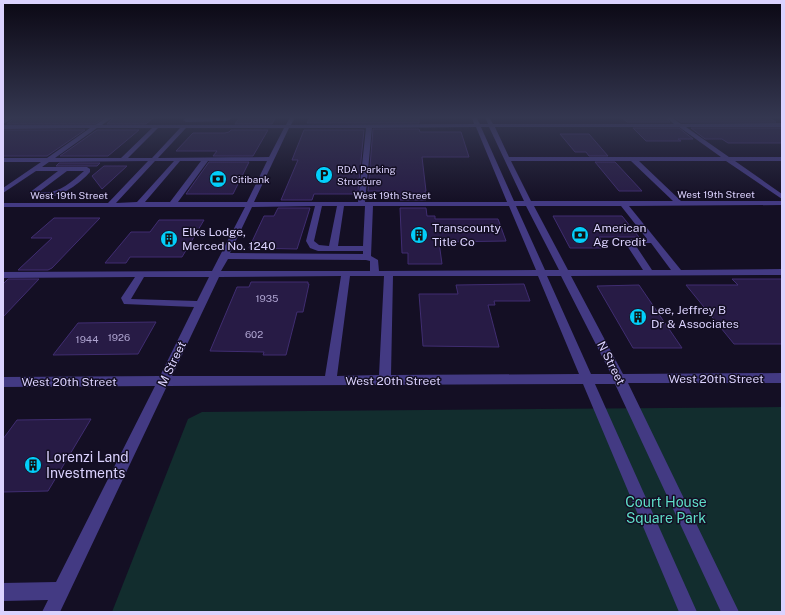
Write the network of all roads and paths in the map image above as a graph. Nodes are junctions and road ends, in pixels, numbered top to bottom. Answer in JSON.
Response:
{"nodes":[{"id":1,"x":69,"y":146,"type":"edge"},
{"id":2,"x":137,"y":146,"type":"edge"},
{"id":3,"x":164,"y":146,"type":"edge"},
{"id":4,"x":277,"y":146,"type":"edge"},
{"id":5,"x":368,"y":146,"type":"edge"},
{"id":6,"x":487,"y":146,"type":"edge"},
{"id":7,"x":501,"y":146,"type":"edge"},
{"id":8,"x":709,"y":146,"type":"edge"},
{"id":9,"x":49,"y":159,"type":"junction"},
{"id":10,"x":123,"y":159,"type":"junction"},
{"id":11,"x":152,"y":159,"type":"junction"},
{"id":12,"x":179,"y":159,"type":"junction"},
{"id":13,"x":206,"y":159,"type":"junction"},
{"id":14,"x":271,"y":159,"type":"junction"},
{"id":15,"x":507,"y":159,"type":"junction"},
{"id":16,"x":633,"y":159,"type":"junction"},
{"id":17,"x":728,"y":159,"type":"junction"},
{"id":18,"x":782,"y":159,"type":"edge"},
{"id":19,"x":3,"y":160,"type":"edge"},
{"id":20,"x":36,"y":168,"type":"junction"},
{"id":21,"x":65,"y":169,"type":"junction"},
{"id":22,"x":3,"y":191,"type":"edge"},
{"id":23,"x":60,"y":194,"type":"junction"},
{"id":24,"x":782,"y":197,"type":"edge"},
{"id":25,"x":512,"y":204,"type":"junction"},
{"id":26,"x":529,"y":204,"type":"junction"},
{"id":27,"x":624,"y":204,"type":"junction"},
{"id":28,"x":680,"y":204,"type":"junction"},
{"id":29,"x":782,"y":204,"type":"edge"},
{"id":30,"x":3,"y":205,"type":"edge"},
{"id":31,"x":46,"y":205,"type":"junction"},
{"id":32,"x":110,"y":205,"type":"junction"},
{"id":33,"x":140,"y":205,"type":"junction"},
{"id":34,"x":172,"y":205,"type":"junction"},
{"id":35,"x":249,"y":205,"type":"junction"},
{"id":36,"x":319,"y":205,"type":"junction"},
{"id":37,"x":341,"y":205,"type":"junction"},
{"id":38,"x":365,"y":205,"type":"junction"},
{"id":39,"x":653,"y":241,"type":"junction"},
{"id":40,"x":333,"y":248,"type":"junction"},
{"id":41,"x":368,"y":253,"type":"junction"},
{"id":42,"x":224,"y":256,"type":"junction"},
{"id":43,"x":540,"y":272,"type":"junction"},
{"id":44,"x":564,"y":272,"type":"junction"},
{"id":45,"x":649,"y":272,"type":"junction"},
{"id":46,"x":678,"y":272,"type":"junction"},
{"id":47,"x":782,"y":272,"type":"edge"},
{"id":48,"x":375,"y":273,"type":"junction"},
{"id":49,"x":389,"y":273,"type":"junction"},
{"id":50,"x":215,"y":274,"type":"junction"},
{"id":51,"x":346,"y":274,"type":"junction"},
{"id":52,"x":3,"y":275,"type":"edge"},
{"id":53,"x":141,"y":275,"type":"junction"},
{"id":54,"x":201,"y":304,"type":"junction"},
{"id":55,"x":782,"y":378,"type":"edge"},
{"id":56,"x":618,"y":379,"type":"junction"},
{"id":57,"x":587,"y":380,"type":"junction"},
{"id":58,"x":164,"y":381,"type":"junction"},
{"id":59,"x":330,"y":381,"type":"junction"},
{"id":60,"x":385,"y":381,"type":"junction"},
{"id":61,"x":3,"y":382,"type":"edge"},
{"id":62,"x":62,"y":591,"type":"junction"},
{"id":63,"x":3,"y":592,"type":"edge"},
{"id":64,"x":52,"y":612,"type":"edge"},
{"id":65,"x":688,"y":612,"type":"edge"},
{"id":66,"x":730,"y":612,"type":"edge"}],
"edges":[{"from":1,"to":9,"type":"street"},
{"from":2,"to":10,"type":"street"},
{"from":3,"to":11,"type":"street"},
{"from":4,"to":14,"type":"street","name":"M Street"},
{"from":5,"to":38,"type":"street"},
{"from":6,"to":25,"type":"street"},
{"from":7,"to":15,"type":"street","name":"N Street"},
{"from":8,"to":17,"type":"street"},
{"from":9,"to":10,"type":"street"},
{"from":9,"to":19,"type":"street"},
{"from":9,"to":20,"type":"street"},
{"from":10,"to":11,"type":"street"},
{"from":11,"to":12,"type":"street"},
{"from":11,"to":32,"type":"street"},
{"from":12,"to":13,"type":"street"},
{"from":12,"to":33,"type":"street"},
{"from":13,"to":14,"type":"street"},
{"from":13,"to":34,"type":"street"},
{"from":14,"to":35,"type":"street","name":"M Street"},
{"from":15,"to":16,"type":"street"},
{"from":15,"to":26,"type":"street","name":"N Street"},
{"from":16,"to":17,"type":"street"},
{"from":16,"to":28,"type":"street"},
{"from":17,"to":18,"type":"street"},
{"from":17,"to":24,"type":"street"},
{"from":20,"to":21,"type":"street"},
{"from":20,"to":22,"type":"street"},
{"from":21,"to":23,"type":"street"},
{"from":21,"to":23,"type":"street"},
{"from":23,"to":31,"type":"street"},
{"from":25,"to":26,"type":"street","name":"West 19th Street"},
{"from":25,"to":38,"type":"street","name":"West 19th Street"},
{"from":25,"to":43,"type":"street"},
{"from":26,"to":27,"type":"street","name":"West 19th Street"},
{"from":26,"to":44,"type":"street","name":"N Street"},
{"from":27,"to":28,"type":"street","name":"West 19th Street"},
{"from":27,"to":39,"type":"street"},
{"from":28,"to":29,"type":"street","name":"West 19th Street"},
{"from":30,"to":31,"type":"street","name":"West 19th Street"},
{"from":31,"to":32,"type":"street","name":"West 19th Street"},
{"from":32,"to":33,"type":"street","name":"West 19th Street"},
{"from":33,"to":34,"type":"street","name":"West 19th Street"},
{"from":34,"to":35,"type":"street","name":"West 19th Street"},
{"from":35,"to":36,"type":"street","name":"West 19th Street"},
{"from":35,"to":42,"type":"street","name":"M Street"},
{"from":36,"to":37,"type":"street","name":"West 19th Street"},
{"from":36,"to":40,"type":"street"},
{"from":37,"to":38,"type":"street","name":"West 19th Street"},
{"from":37,"to":40,"type":"street"},
{"from":38,"to":41,"type":"street"},
{"from":39,"to":45,"type":"street"},
{"from":39,"to":46,"type":"street"},
{"from":40,"to":41,"type":"street"},
{"from":41,"to":42,"type":"street"},
{"from":41,"to":48,"type":"street"},
{"from":42,"to":50,"type":"street","name":"M Street"},
{"from":43,"to":44,"type":"street"},
{"from":43,"to":49,"type":"street"},
{"from":43,"to":57,"type":"street"},
{"from":44,"to":45,"type":"street"},
{"from":44,"to":56,"type":"street","name":"N Street"},
{"from":45,"to":46,"type":"street"},
{"from":46,"to":47,"type":"street"},
{"from":48,"to":49,"type":"street"},
{"from":48,"to":51,"type":"street"},
{"from":49,"to":60,"type":"street"},
{"from":50,"to":51,"type":"street"},
{"from":50,"to":53,"type":"street"},
{"from":50,"to":54,"type":"street","name":"M Street"},
{"from":51,"to":59,"type":"street"},
{"from":52,"to":53,"type":"street"},
{"from":53,"to":54,"type":"street"},
{"from":54,"to":58,"type":"street","name":"M Street"},
{"from":55,"to":56,"type":"street","name":"West 20th Street"},
{"from":56,"to":57,"type":"street","name":"West 20th Street"},
{"from":56,"to":66,"type":"street","name":"N Street"},
{"from":57,"to":60,"type":"street","name":"West 20th Street"},
{"from":57,"to":65,"type":"street"},
{"from":58,"to":59,"type":"street","name":"West 20th Street"},
{"from":58,"to":61,"type":"street","name":"West 20th Street"},
{"from":58,"to":62,"type":"street","name":"M Street"},
{"from":59,"to":60,"type":"street","name":"West 20th Street"},
{"from":62,"to":63,"type":"street"},
{"from":62,"to":64,"type":"street","name":"M Street"}]}
